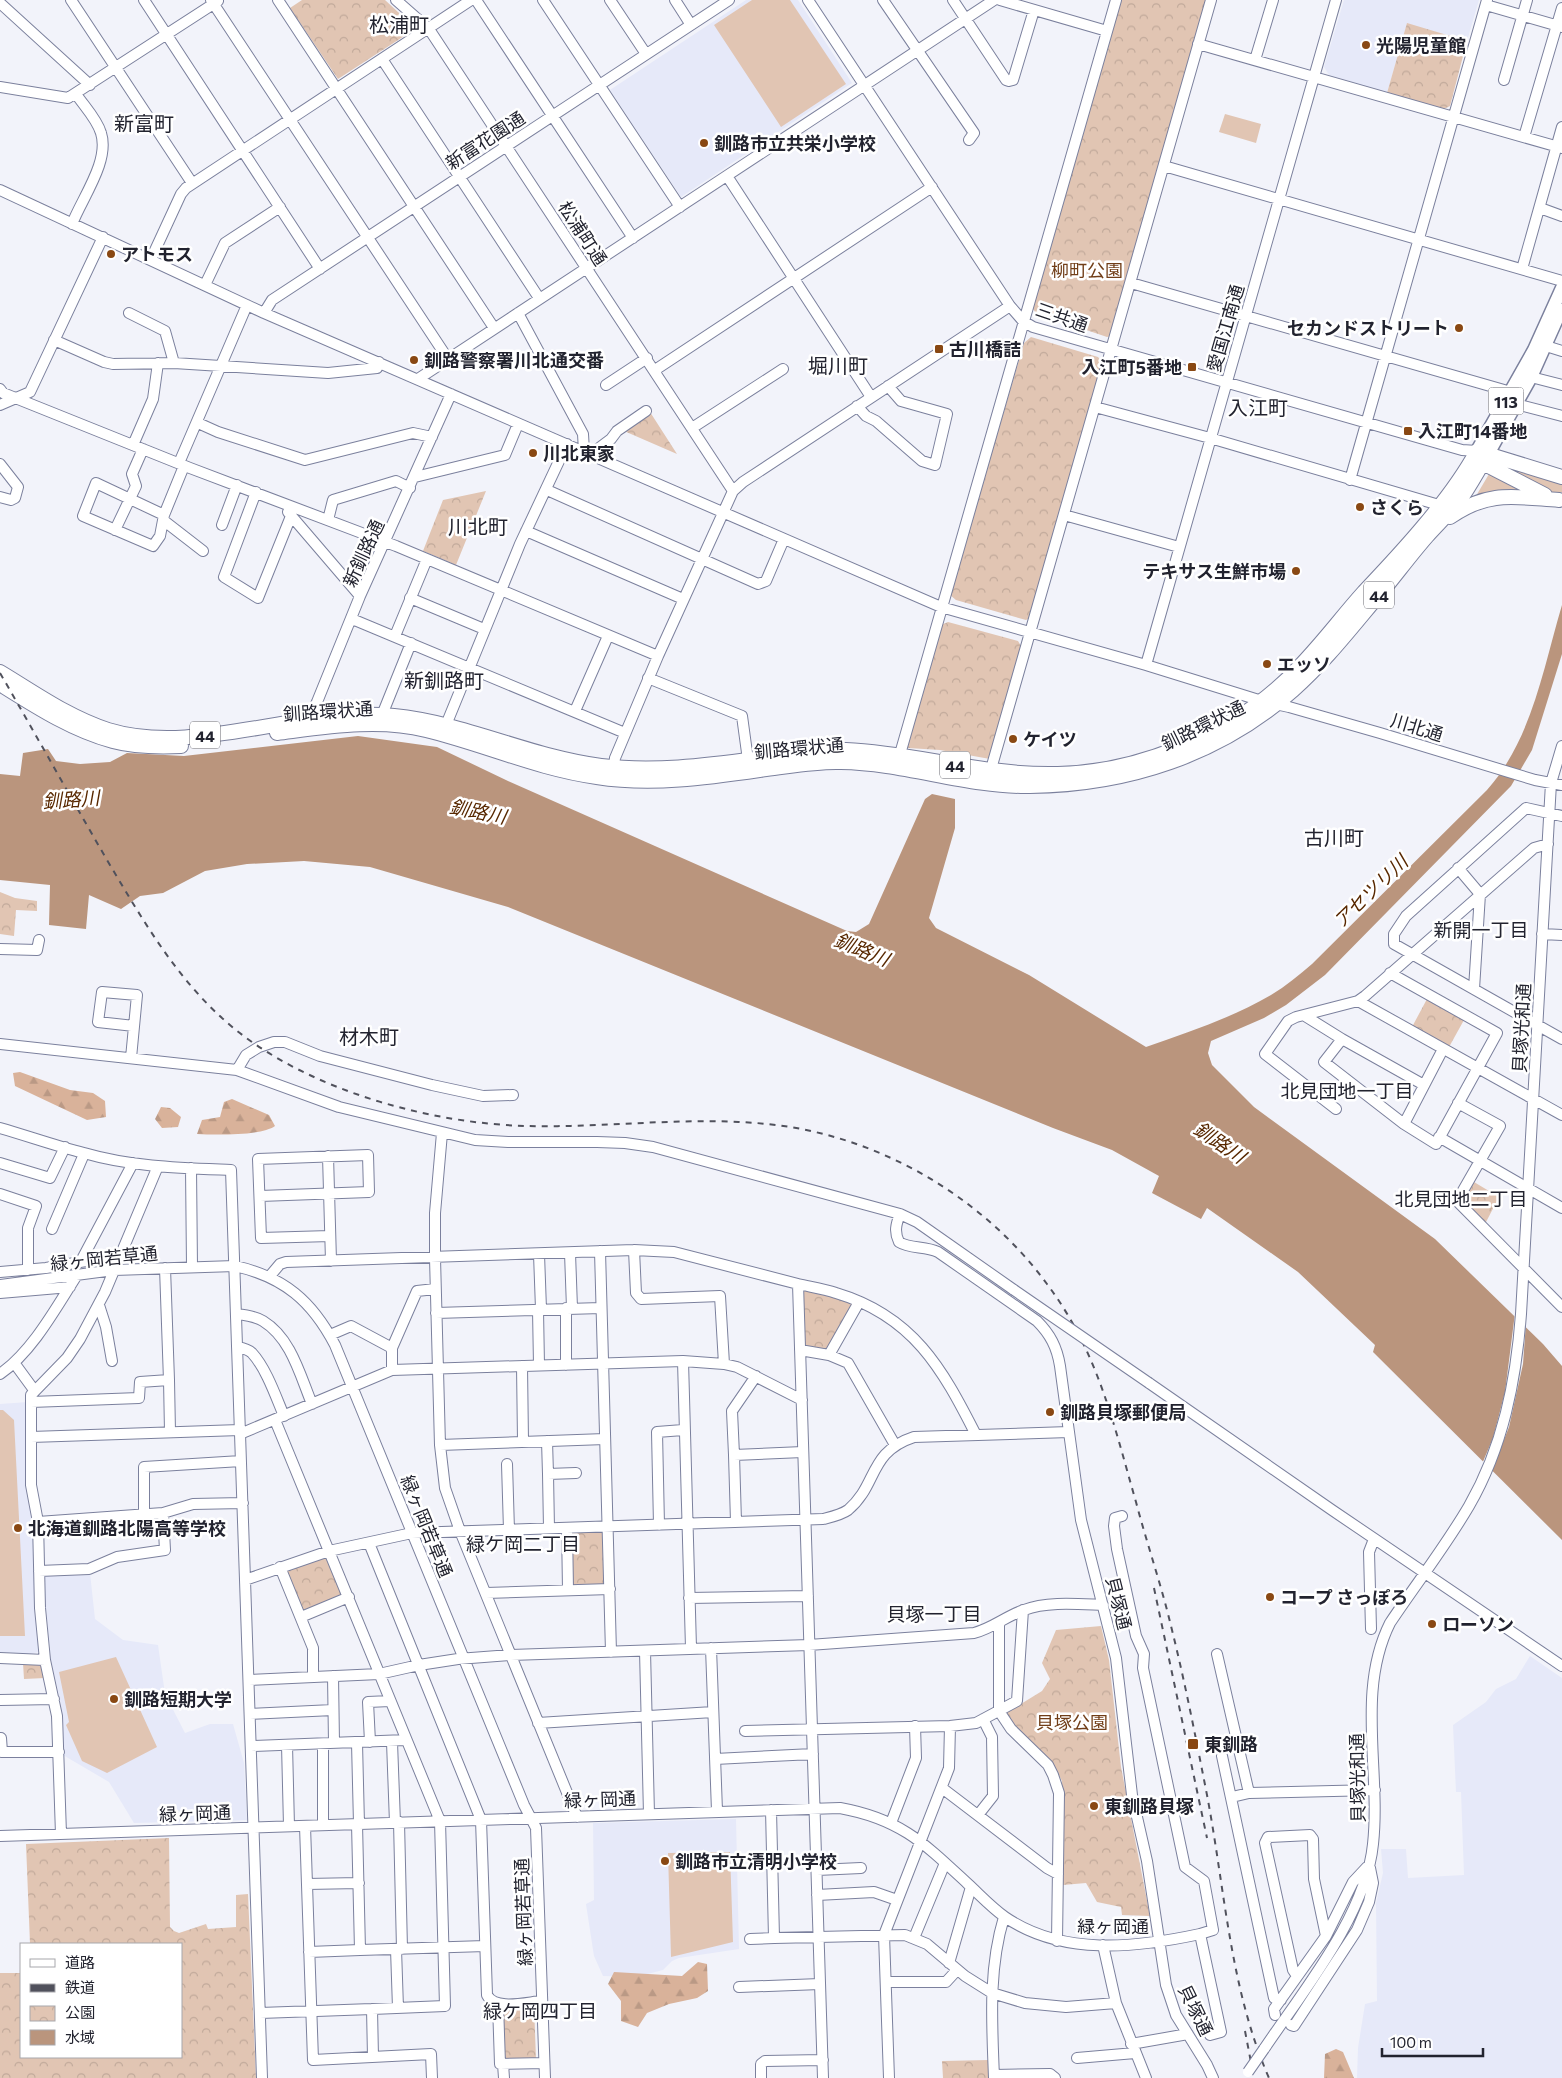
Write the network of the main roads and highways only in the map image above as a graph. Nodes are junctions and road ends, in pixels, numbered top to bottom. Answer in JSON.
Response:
{"nodes":[{"id":1,"x":1562,"y":288,"type":"edge"},
{"id":2,"x":1561,"y":312,"type":"edge"},
{"id":3,"x":1514,"y":398,"type":"junction"},
{"id":4,"x":1476,"y":455,"type":"junction"},
{"id":5,"x":1562,"y":477,"type":"edge"},
{"id":6,"x":1561,"y":501,"type":"edge"},
{"id":7,"x":1434,"y":528,"type":"junction"},
{"id":8,"x":0,"y":672,"type":"edge"},
{"id":9,"x":0,"y":684,"type":"edge"},
{"id":10,"x":318,"y":723,"type":"junction"},
{"id":11,"x":897,"y":762,"type":"junction"},
{"id":12,"x":613,"y":773,"type":"junction"},
{"id":13,"x":989,"y":777,"type":"junction"}],
"edges":[{"from":1,"to":3,"type":"main road","number":"113"},
{"from":2,"to":3,"type":"main road","number":"113"},
{"from":3,"to":4,"type":"main road","number":"113"},
{"from":4,"to":5,"type":"highway"},
{"from":4,"to":6,"type":"highway","number":"44"},
{"from":4,"to":7,"type":"highway","name":"釧路環状通","number":"44"},
{"from":4,"to":13,"type":"highway","name":"釧路環状通","number":"44"},
{"from":6,"to":7,"type":"highway","number":"44"},
{"from":7,"to":13,"type":"highway","name":"釧路環状通","number":"44"},
{"from":8,"to":10,"type":"highway","name":"釧路環状通","number":"44"},
{"from":9,"to":10,"type":"highway","name":"釧路環状通","number":"44"},
{"from":10,"to":12,"type":"highway","name":"釧路環状通","number":"44"},
{"from":10,"to":12,"type":"highway","name":"釧路環状通","number":"44"},
{"from":11,"to":12,"type":"highway","name":"釧路環状通","number":"44"},
{"from":11,"to":12,"type":"highway","name":"釧路環状通","number":"44"},
{"from":11,"to":13,"type":"highway","name":"釧路環状通","number":"44"}]}
